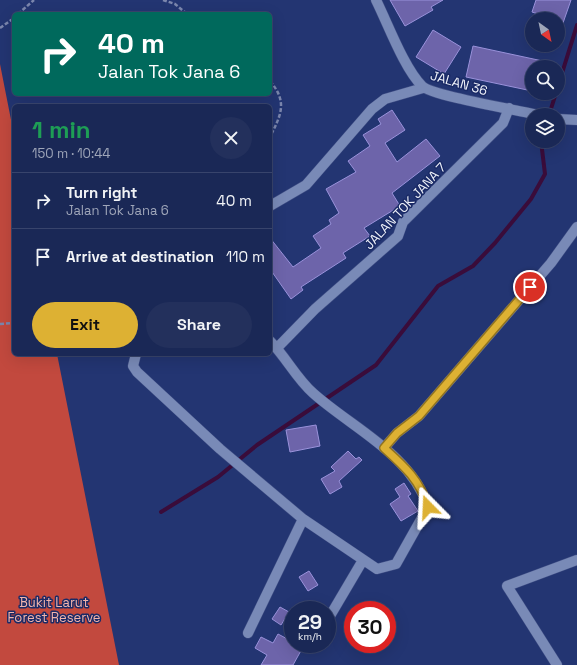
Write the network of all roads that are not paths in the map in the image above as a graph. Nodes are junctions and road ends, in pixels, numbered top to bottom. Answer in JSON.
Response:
{"nodes":[{"id":1,"x":376,"y":0,"type":"edge"},
{"id":2,"x":423,"y":88,"type":"junction"},
{"id":3,"x":509,"y":108,"type":"junction"},
{"id":4,"x":525,"y":112,"type":"edge"},
{"id":5,"x":272,"y":205,"type":"edge"},
{"id":6,"x":577,"y":227,"type":"edge"},
{"id":7,"x":273,"y":344,"type":"edge"},
{"id":8,"x":136,"y":356,"type":"edge"},
{"id":9,"x":384,"y":448,"type":"junction"},
{"id":10,"x":303,"y":519,"type":"junction"},
{"id":11,"x":363,"y":560,"type":"junction"},
{"id":12,"x":577,"y":560,"type":"edge"},
{"id":13,"x":336,"y":606,"type":"edge"},
{"id":14,"x":248,"y":633,"type":"dead end"},
{"id":15,"x":557,"y":665,"type":"edge"}],
"edges":[{"from":1,"to":2,"type":"street","name":"JALAN 36"},
{"from":2,"to":3,"type":"street","name":"JALAN 36"},
{"from":2,"to":5,"type":"street"},
{"from":3,"to":4,"type":"street","name":"JALAN 36"},
{"from":3,"to":7,"type":"street","name":"JALAN TOK JANA 7"},
{"from":6,"to":9,"type":"street"},
{"from":7,"to":9,"type":"street"},
{"from":8,"to":10,"type":"street"},
{"from":9,"to":11,"type":"street"},
{"from":10,"to":11,"type":"street"},
{"from":10,"to":14,"type":"street"},
{"from":11,"to":13,"type":"street"},
{"from":12,"to":15,"type":"street"}]}
